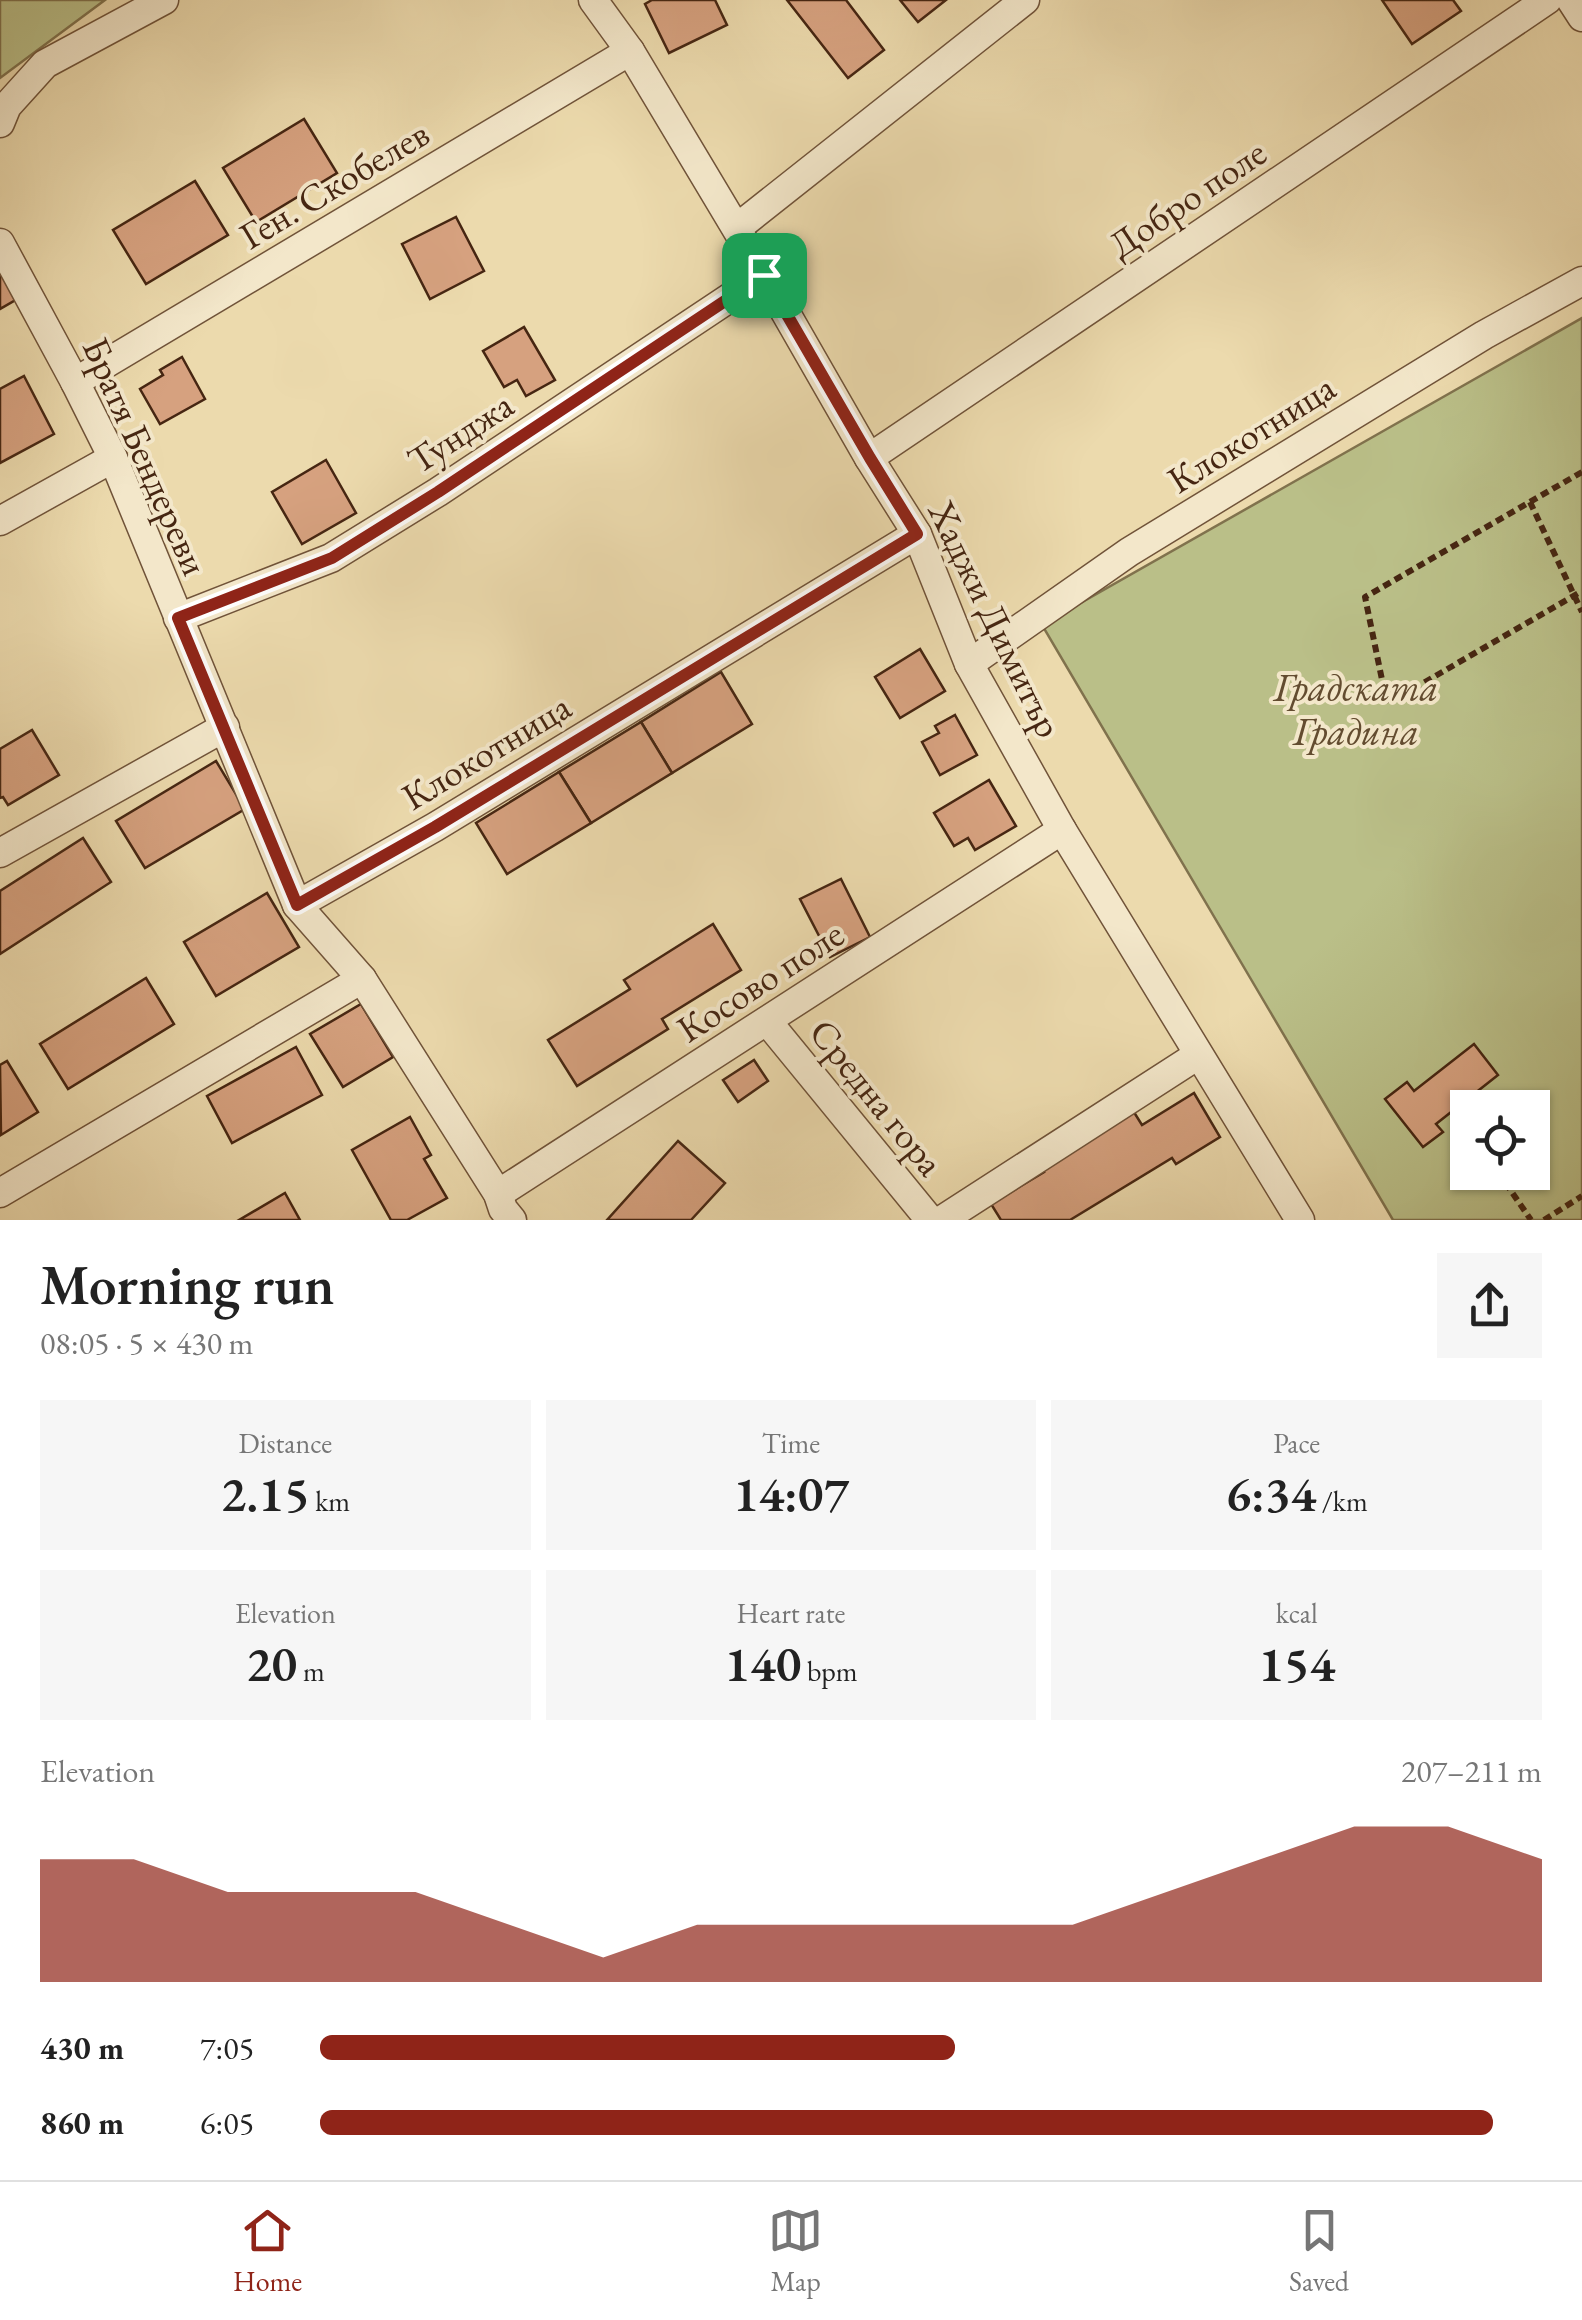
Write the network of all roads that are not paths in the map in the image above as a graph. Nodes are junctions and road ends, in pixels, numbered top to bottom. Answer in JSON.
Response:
{"nodes":[{"id":1,"x":164,"y":0,"type":"edge"},
{"id":2,"x":593,"y":0,"type":"edge"},
{"id":3,"x":1026,"y":0,"type":"edge"},
{"id":4,"x":1547,"y":0,"type":"edge"},
{"id":5,"x":1571,"y":0,"type":"edge"},
{"id":6,"x":1582,"y":17,"type":"edge"},
{"id":7,"x":630,"y":51,"type":"junction"},
{"id":8,"x":0,"y":123,"type":"edge"},
{"id":9,"x":737,"y":228,"type":"junction"},
{"id":10,"x":0,"y":244,"type":"edge"},
{"id":11,"x":764,"y":275,"type":"junction"},
{"id":12,"x":1582,"y":281,"type":"edge"},
{"id":13,"x":75,"y":382,"type":"junction"},
{"id":14,"x":113,"y":458,"type":"junction"},
{"id":15,"x":870,"y":458,"type":"junction"},
{"id":16,"x":0,"y":522,"type":"edge"},
{"id":17,"x":917,"y":534,"type":"junction"},
{"id":18,"x":178,"y":618,"type":"junction"},
{"id":19,"x":969,"y":664,"type":"junction"},
{"id":20,"x":225,"y":728,"type":"junction"},
{"id":21,"x":1062,"y":830,"type":"junction"},
{"id":22,"x":0,"y":853,"type":"edge"},
{"id":23,"x":297,"y":905,"type":"junction"},
{"id":24,"x":362,"y":979,"type":"junction"},
{"id":25,"x":766,"y":1021,"type":"junction"},
{"id":26,"x":1198,"y":1055,"type":"junction"},
{"id":27,"x":0,"y":1193,"type":"edge"},
{"id":28,"x":499,"y":1211,"type":"edge"},
{"id":29,"x":930,"y":1220,"type":"edge"},
{"id":30,"x":942,"y":1220,"type":"edge"},
{"id":31,"x":1300,"y":1220,"type":"edge"}],
"edges":[{"from":1,"to":8,"type":"street"},
{"from":2,"to":7,"type":"street","name":"Хаджи Димитър"},
{"from":3,"to":9,"type":"street"},
{"from":4,"to":15,"type":"street","name":"Добро поле"},
{"from":5,"to":6,"type":"street"},
{"from":7,"to":9,"type":"street","name":"Хаджи Димитър"},
{"from":7,"to":13,"type":"street","name":"Ген. Скобелев"},
{"from":9,"to":11,"type":"street","name":"Хаджи Димитър"},
{"from":10,"to":13,"type":"street","name":"Братя Бендереви"},
{"from":11,"to":15,"type":"street","name":"Хаджи Димитър"},
{"from":11,"to":18,"type":"street","name":"Тунджа"},
{"from":12,"to":19,"type":"street","name":"Клокотница"},
{"from":13,"to":14,"type":"street","name":"Братя Бендереви"},
{"from":14,"to":16,"type":"street"},
{"from":14,"to":18,"type":"street","name":"Братя Бендереви"},
{"from":15,"to":17,"type":"street","name":"Хаджи Димитър"},
{"from":17,"to":19,"type":"street","name":"Хаджи Димитър"},
{"from":17,"to":23,"type":"street","name":"Клокотница"},
{"from":18,"to":20,"type":"street","name":"Братя Бендереви"},
{"from":19,"to":21,"type":"street","name":"Хаджи Димитър"},
{"from":20,"to":22,"type":"street"},
{"from":20,"to":23,"type":"street","name":"Братя Бендереви"},
{"from":21,"to":25,"type":"street","name":"Косово поле"},
{"from":21,"to":26,"type":"street","name":"Хаджи Димитър"},
{"from":23,"to":24,"type":"street","name":"Братя Бендереви"},
{"from":24,"to":27,"type":"street"},
{"from":24,"to":28,"type":"street","name":"Братя Бендереви"},
{"from":25,"to":28,"type":"street","name":"Косово поле"},
{"from":25,"to":29,"type":"street","name":"Средна гора"},
{"from":26,"to":30,"type":"street"},
{"from":26,"to":31,"type":"street","name":"Хаджи Димитър"}]}
